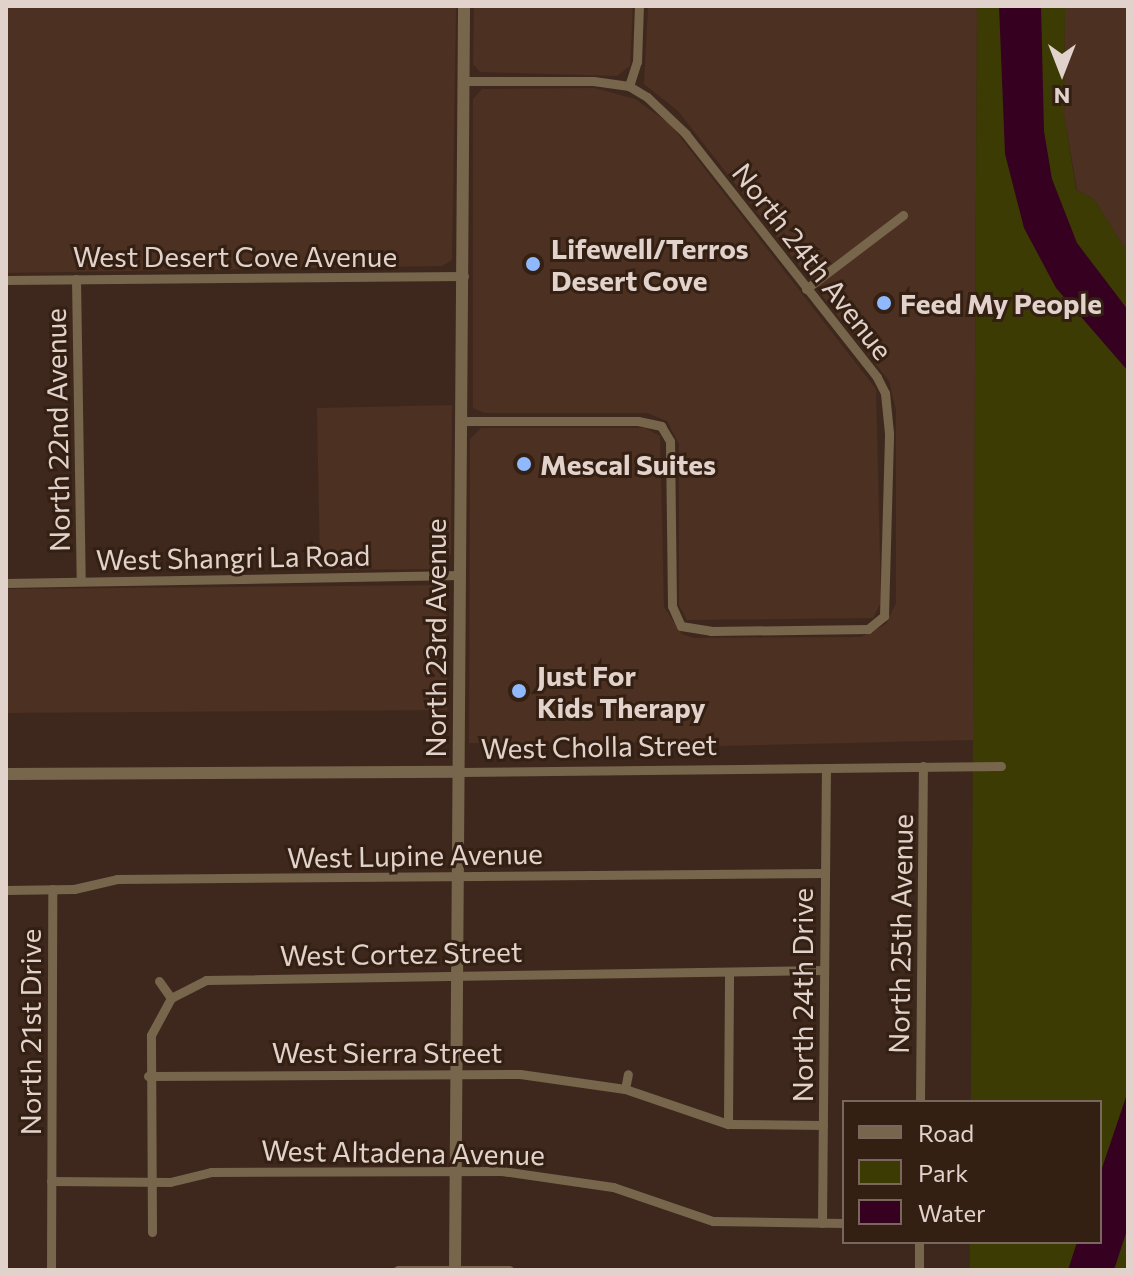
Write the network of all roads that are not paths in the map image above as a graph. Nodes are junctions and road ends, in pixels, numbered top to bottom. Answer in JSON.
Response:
{"nodes":[{"id":1,"x":464,"y":6,"type":"edge"},
{"id":2,"x":639,"y":6,"type":"edge"},
{"id":3,"x":464,"y":81,"type":"junction"},
{"id":4,"x":629,"y":86,"type":"junction"},
{"id":5,"x":903,"y":215,"type":"dead end"},
{"id":6,"x":464,"y":276,"type":"junction"},
{"id":7,"x":76,"y":279,"type":"junction"},
{"id":8,"x":6,"y":280,"type":"edge"},
{"id":9,"x":806,"y":289,"type":"junction"},
{"id":10,"x":461,"y":421,"type":"junction"},
{"id":11,"x":460,"y":575,"type":"junction"},
{"id":12,"x":81,"y":581,"type":"junction"},
{"id":13,"x":6,"y":583,"type":"edge"},
{"id":14,"x":923,"y":766,"type":"junction"},
{"id":15,"x":1001,"y":766,"type":"dead end"},
{"id":16,"x":826,"y":768,"type":"junction"},
{"id":17,"x":459,"y":772,"type":"junction"},
{"id":18,"x":6,"y":774,"type":"edge"},
{"id":19,"x":825,"y":873,"type":"junction"},
{"id":20,"x":458,"y":877,"type":"junction"},
{"id":21,"x":52,"y":889,"type":"junction"},
{"id":22,"x":6,"y":890,"type":"edge"},
{"id":23,"x":824,"y":970,"type":"junction"},
{"id":24,"x":729,"y":972,"type":"junction"},
{"id":25,"x":457,"y":974,"type":"junction"},
{"id":26,"x":159,"y":981,"type":"dead end"},
{"id":27,"x":171,"y":998,"type":"junction"},
{"id":28,"x":457,"y":1073,"type":"junction"},
{"id":29,"x":628,"y":1074,"type":"dead end"},
{"id":30,"x":148,"y":1076,"type":"junction"},
{"id":31,"x":625,"y":1089,"type":"junction"},
{"id":32,"x":920,"y":1100,"type":"edge"},
{"id":33,"x":728,"y":1124,"type":"junction"},
{"id":34,"x":823,"y":1125,"type":"junction"},
{"id":35,"x":456,"y":1170,"type":"junction"},
{"id":36,"x":51,"y":1181,"type":"junction"},
{"id":37,"x":148,"y":1182,"type":"junction"},
{"id":38,"x":822,"y":1223,"type":"junction"},
{"id":39,"x":842,"y":1223,"type":"edge"},
{"id":40,"x":152,"y":1232,"type":"dead end"},
{"id":41,"x":919,"y":1244,"type":"edge"},
{"id":42,"x":51,"y":1270,"type":"edge"},
{"id":43,"x":398,"y":1270,"type":"edge"},
{"id":44,"x":455,"y":1270,"type":"edge"},
{"id":45,"x":509,"y":1270,"type":"edge"},
{"id":46,"x":919,"y":1270,"type":"edge"}],
"edges":[{"from":1,"to":3,"type":"street","name":"North 23rd Avenue"},
{"from":2,"to":4,"type":"street"},
{"from":3,"to":4,"type":"street"},
{"from":3,"to":6,"type":"street","name":"North 23rd Avenue"},
{"from":4,"to":9,"type":"street","name":"North 24th Avenue"},
{"from":5,"to":9,"type":"street"},
{"from":6,"to":7,"type":"street","name":"West Desert Cove Avenue"},
{"from":6,"to":10,"type":"street","name":"North 23rd Avenue"},
{"from":7,"to":8,"type":"street","name":"West Desert Cove Avenue"},
{"from":7,"to":12,"type":"street","name":"North 22nd Avenue"},
{"from":9,"to":10,"type":"street","name":"North 24th Avenue"},
{"from":10,"to":11,"type":"street","name":"North 23rd Avenue"},
{"from":11,"to":12,"type":"street","name":"West Shangri La Road"},
{"from":11,"to":17,"type":"street","name":"North 23rd Avenue"},
{"from":12,"to":13,"type":"street","name":"West Shangri La Road"},
{"from":14,"to":15,"type":"street","name":"West Cholla Street"},
{"from":14,"to":16,"type":"street","name":"West Cholla Street"},
{"from":14,"to":32,"type":"street","name":"North 25th Avenue"},
{"from":16,"to":17,"type":"street","name":"West Cholla Street"},
{"from":16,"to":19,"type":"street","name":"North 24th Drive"},
{"from":17,"to":18,"type":"street","name":"West Cholla Street"},
{"from":17,"to":20,"type":"street","name":"North 23rd Avenue"},
{"from":19,"to":20,"type":"street","name":"West Lupine Avenue"},
{"from":19,"to":23,"type":"street","name":"North 24th Drive"},
{"from":20,"to":21,"type":"street","name":"West Lupine Avenue"},
{"from":20,"to":25,"type":"street","name":"North 23rd Avenue"},
{"from":21,"to":22,"type":"street","name":"West Lupine Avenue"},
{"from":21,"to":36,"type":"street","name":"North 21st Drive"},
{"from":23,"to":24,"type":"street","name":"West Cortez Street"},
{"from":23,"to":34,"type":"street","name":"North 24th Drive"},
{"from":24,"to":25,"type":"street","name":"West Cortez Street"},
{"from":24,"to":33,"type":"street"},
{"from":25,"to":27,"type":"street","name":"West Cortez Street"},
{"from":25,"to":28,"type":"street","name":"North 23rd Avenue"},
{"from":26,"to":27,"type":"street"},
{"from":27,"to":30,"type":"street"},
{"from":28,"to":30,"type":"street","name":"West Sierra Street"},
{"from":28,"to":31,"type":"street","name":"West Sierra Street"},
{"from":28,"to":35,"type":"street","name":"North 23rd Avenue"},
{"from":29,"to":31,"type":"street"},
{"from":30,"to":37,"type":"street"},
{"from":31,"to":33,"type":"street","name":"West Sierra Street"},
{"from":33,"to":34,"type":"street","name":"West Sierra Street"},
{"from":34,"to":38,"type":"street","name":"North 24th Drive"},
{"from":35,"to":37,"type":"street","name":"West Altadena Avenue"},
{"from":35,"to":38,"type":"street","name":"West Altadena Avenue"},
{"from":35,"to":44,"type":"street","name":"North 23rd Avenue"},
{"from":36,"to":37,"type":"street","name":"West Altadena Avenue"},
{"from":36,"to":42,"type":"street","name":"North 21st Drive"},
{"from":37,"to":40,"type":"street"},
{"from":38,"to":39,"type":"street","name":"West Altadena Avenue"},
{"from":41,"to":46,"type":"street"},
{"from":43,"to":44,"type":"street"},
{"from":44,"to":45,"type":"street"}]}
